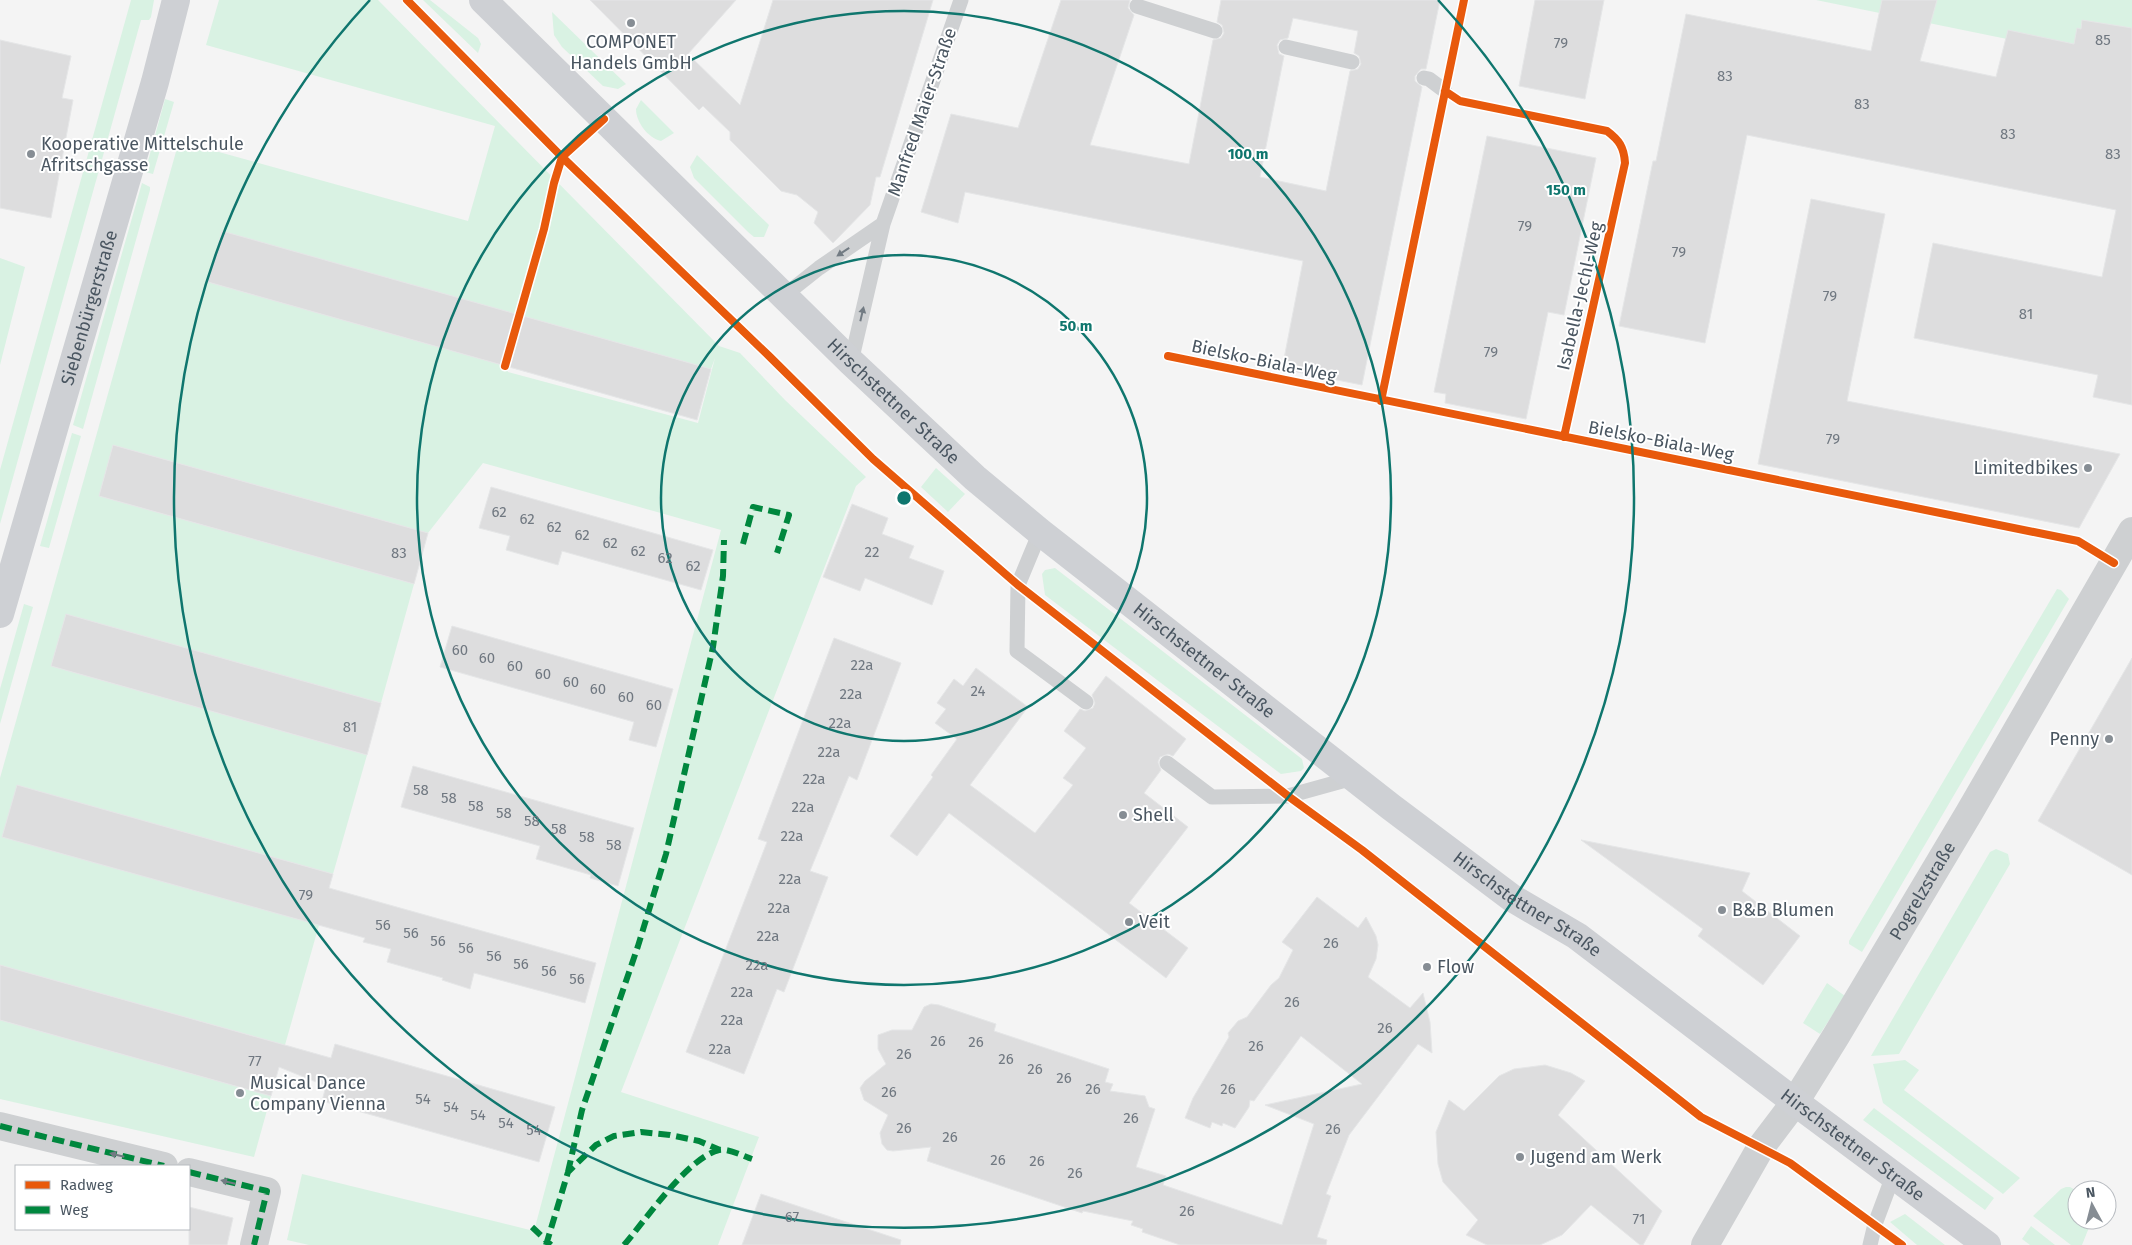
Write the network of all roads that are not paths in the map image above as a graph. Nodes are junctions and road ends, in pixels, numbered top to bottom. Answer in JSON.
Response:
{"nodes":[{"id":1,"x":176,"y":0,"type":"edge"},
{"id":2,"x":484,"y":0,"type":"edge"},
{"id":3,"x":961,"y":0,"type":"edge"},
{"id":4,"x":1137,"y":6,"type":"dead end"},
{"id":5,"x":1215,"y":31,"type":"dead end"},
{"id":6,"x":1286,"y":47,"type":"dead end"},
{"id":7,"x":1352,"y":62,"type":"dead end"},
{"id":8,"x":1424,"y":78,"type":"dead end"},
{"id":9,"x":1445,"y":90,"type":"dead end"},
{"id":10,"x":883,"y":224,"type":"junction"},
{"id":11,"x":785,"y":296,"type":"junction"},
{"id":12,"x":851,"y":362,"type":"junction"},
{"id":13,"x":2132,"y":531,"type":"edge"},
{"id":14,"x":1040,"y":532,"type":"junction"},
{"id":15,"x":6,"y":570,"type":"edge"},
{"id":16,"x":0,"y":614,"type":"edge"},
{"id":17,"x":1086,"y":702,"type":"dead end"},
{"id":18,"x":1167,"y":763,"type":"dead end"},
{"id":19,"x":1353,"y":778,"type":"junction"},
{"id":20,"x":1795,"y":1102,"type":"junction"},
{"id":21,"x":0,"y":1126,"type":"edge"},
{"id":22,"x":160,"y":1165,"type":"edge"},
{"id":23,"x":190,"y":1172,"type":"edge"},
{"id":24,"x":1893,"y":1176,"type":"junction"},
{"id":25,"x":254,"y":1245,"type":"edge"},
{"id":26,"x":1705,"y":1245,"type":"edge"},
{"id":27,"x":1870,"y":1245,"type":"edge"},
{"id":28,"x":1987,"y":1245,"type":"edge"}],
"edges":[{"from":1,"to":15,"type":"main road","name":"Siebenbürgerstraße"},
{"from":2,"to":11,"type":"main road","name":"Hirschstettner Straße"},
{"from":3,"to":10,"type":"lane","name":"Manfred Maier-Straße"},
{"from":4,"to":5,"type":"lane"},
{"from":6,"to":7,"type":"lane"},
{"from":8,"to":9,"type":"lane"},
{"from":10,"to":11,"type":"lane","one_way":true},
{"from":12,"to":10,"type":"lane","name":"Manfred Maier-Straße","one_way":true},
{"from":11,"to":12,"type":"main road","name":"Hirschstettner Straße"},
{"from":12,"to":14,"type":"main road","name":"Hirschstettner Straße"},
{"from":13,"to":20,"type":"street","name":"Pogrelzstraße"},
{"from":14,"to":17,"type":"lane"},
{"from":14,"to":19,"type":"main road","name":"Hirschstettner Straße"},
{"from":15,"to":16,"type":"main road","name":"Siebenbürgerstraße"},
{"from":18,"to":19,"type":"lane"},
{"from":19,"to":20,"type":"main road","name":"Hirschstettner Straße"},
{"from":20,"to":24,"type":"main road","name":"Hirschstettner Straße"},
{"from":20,"to":26,"type":"street","name":"Pogrelzstraße"},
{"from":22,"to":21,"type":"street","one_way":true},
{"from":25,"to":23,"type":"street","one_way":true},
{"from":24,"to":27,"type":"lane"},
{"from":24,"to":28,"type":"main road","name":"Hirschstettner Straße"}]}
